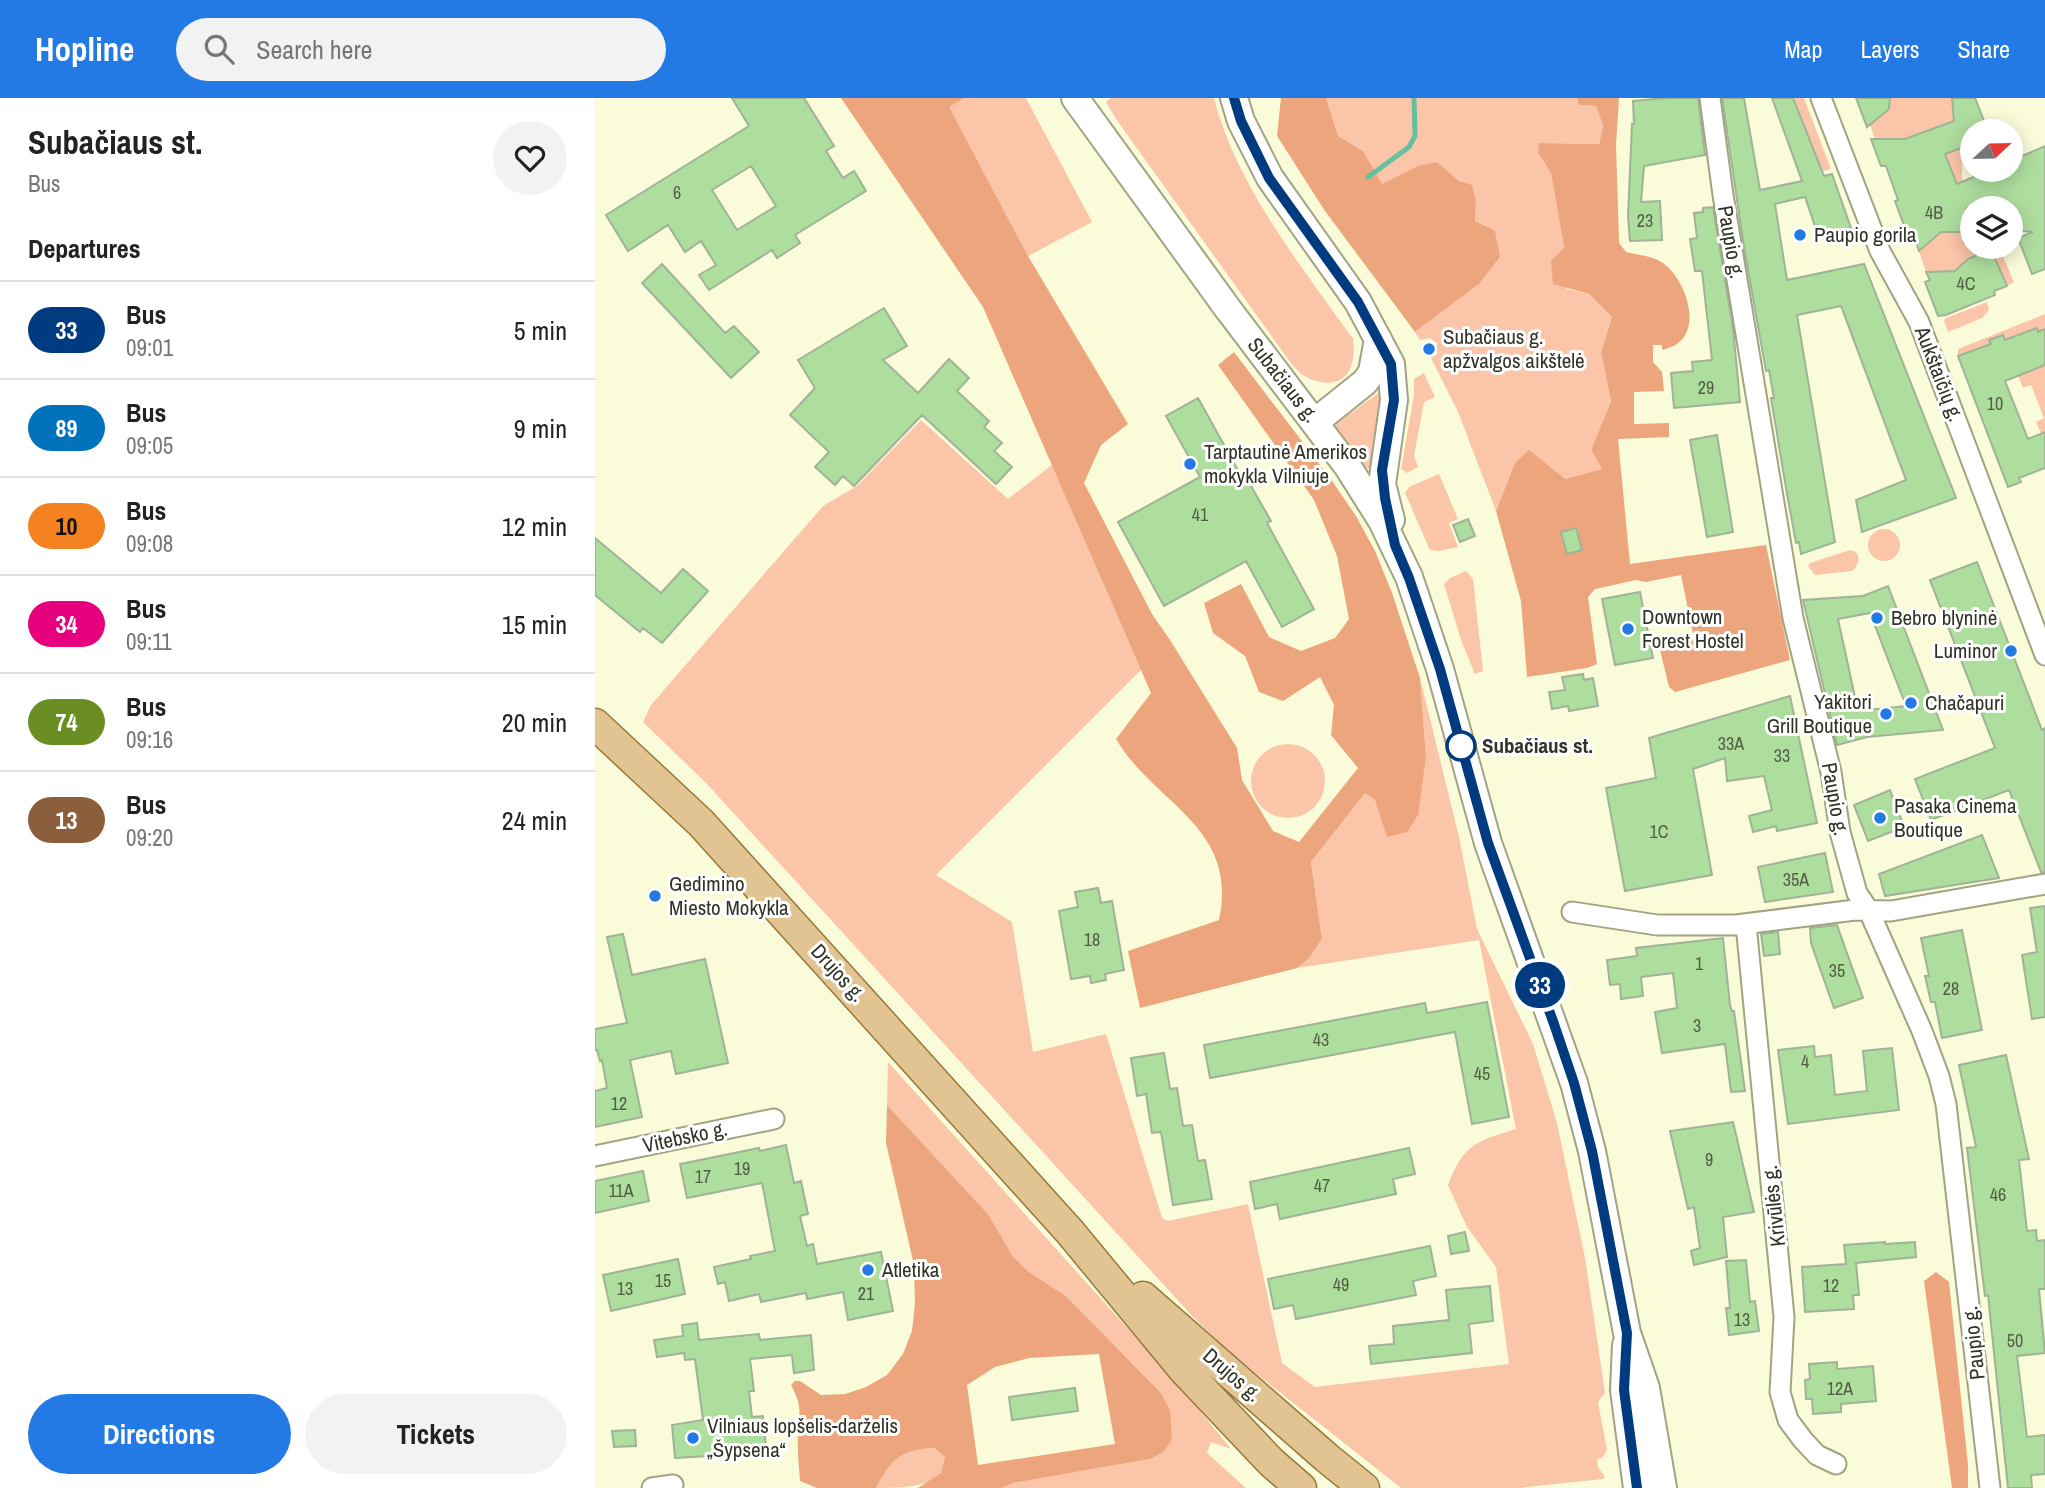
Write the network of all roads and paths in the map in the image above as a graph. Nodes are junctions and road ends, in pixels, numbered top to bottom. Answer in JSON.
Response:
{"nodes":[{"id":1,"x":1075,"y":98,"type":"edge"},
{"id":2,"x":1234,"y":98,"type":"edge"},
{"id":3,"x":1710,"y":98,"type":"edge"},
{"id":4,"x":1821,"y":98,"type":"edge"},
{"id":5,"x":1378,"y":339,"type":"junction"},
{"id":6,"x":1315,"y":422,"type":"junction"},
{"id":7,"x":1395,"y":545,"type":"junction"},
{"id":8,"x":2045,"y":655,"type":"edge"},
{"id":9,"x":595,"y":723,"type":"edge"},
{"id":10,"x":2045,"y":884,"type":"edge"},
{"id":11,"x":1572,"y":912,"type":"dead end"},
{"id":12,"x":1869,"y":912,"type":"junction"},
{"id":13,"x":1746,"y":924,"type":"junction"},
{"id":14,"x":774,"y":1119,"type":"dead end"},
{"id":15,"x":595,"y":1156,"type":"edge"},
{"id":16,"x":1070,"y":1232,"type":"junction"},
{"id":17,"x":1627,"y":1333,"type":"junction"},
{"id":18,"x":1836,"y":1464,"type":"dead end"},
{"id":19,"x":673,"y":1485,"type":"dead end"},
{"id":20,"x":652,"y":1488,"type":"edge"},
{"id":21,"x":1301,"y":1488,"type":"edge"},
{"id":22,"x":1364,"y":1488,"type":"edge"},
{"id":23,"x":1637,"y":1488,"type":"edge"},
{"id":24,"x":1663,"y":1488,"type":"edge"},
{"id":25,"x":1990,"y":1488,"type":"edge"}],
"edges":[{"from":1,"to":6,"type":"main road","name":"Subačiaus g."},
{"from":2,"to":5,"type":"main road"},
{"from":3,"to":12,"type":"street","name":"Paupio g."},
{"from":4,"to":8,"type":"street","name":"Aukštaičių g."},
{"from":5,"to":6,"type":"main road"},
{"from":5,"to":7,"type":"main road"},
{"from":6,"to":7,"type":"main road","name":"Subačiaus g."},
{"from":7,"to":17,"type":"main road","name":"Subačiaus g."},
{"from":9,"to":16,"type":"main road","name":"Drujos g."},
{"from":10,"to":12,"type":"street"},
{"from":11,"to":13,"type":"street"},
{"from":12,"to":13,"type":"street"},
{"from":12,"to":25,"type":"street","name":"Paupio g."},
{"from":13,"to":18,"type":"street","name":"Krivūlės g."},
{"from":14,"to":15,"type":"street","name":"Vitebsko g."},
{"from":16,"to":21,"type":"main road","name":"Drujos g."},
{"from":16,"to":22,"type":"main road","name":"Drujos g."},
{"from":17,"to":23,"type":"main road","name":"Subačiaus g."},
{"from":17,"to":24,"type":"main road","name":"Subačiaus g."},
{"from":19,"to":20,"type":"street"}]}
